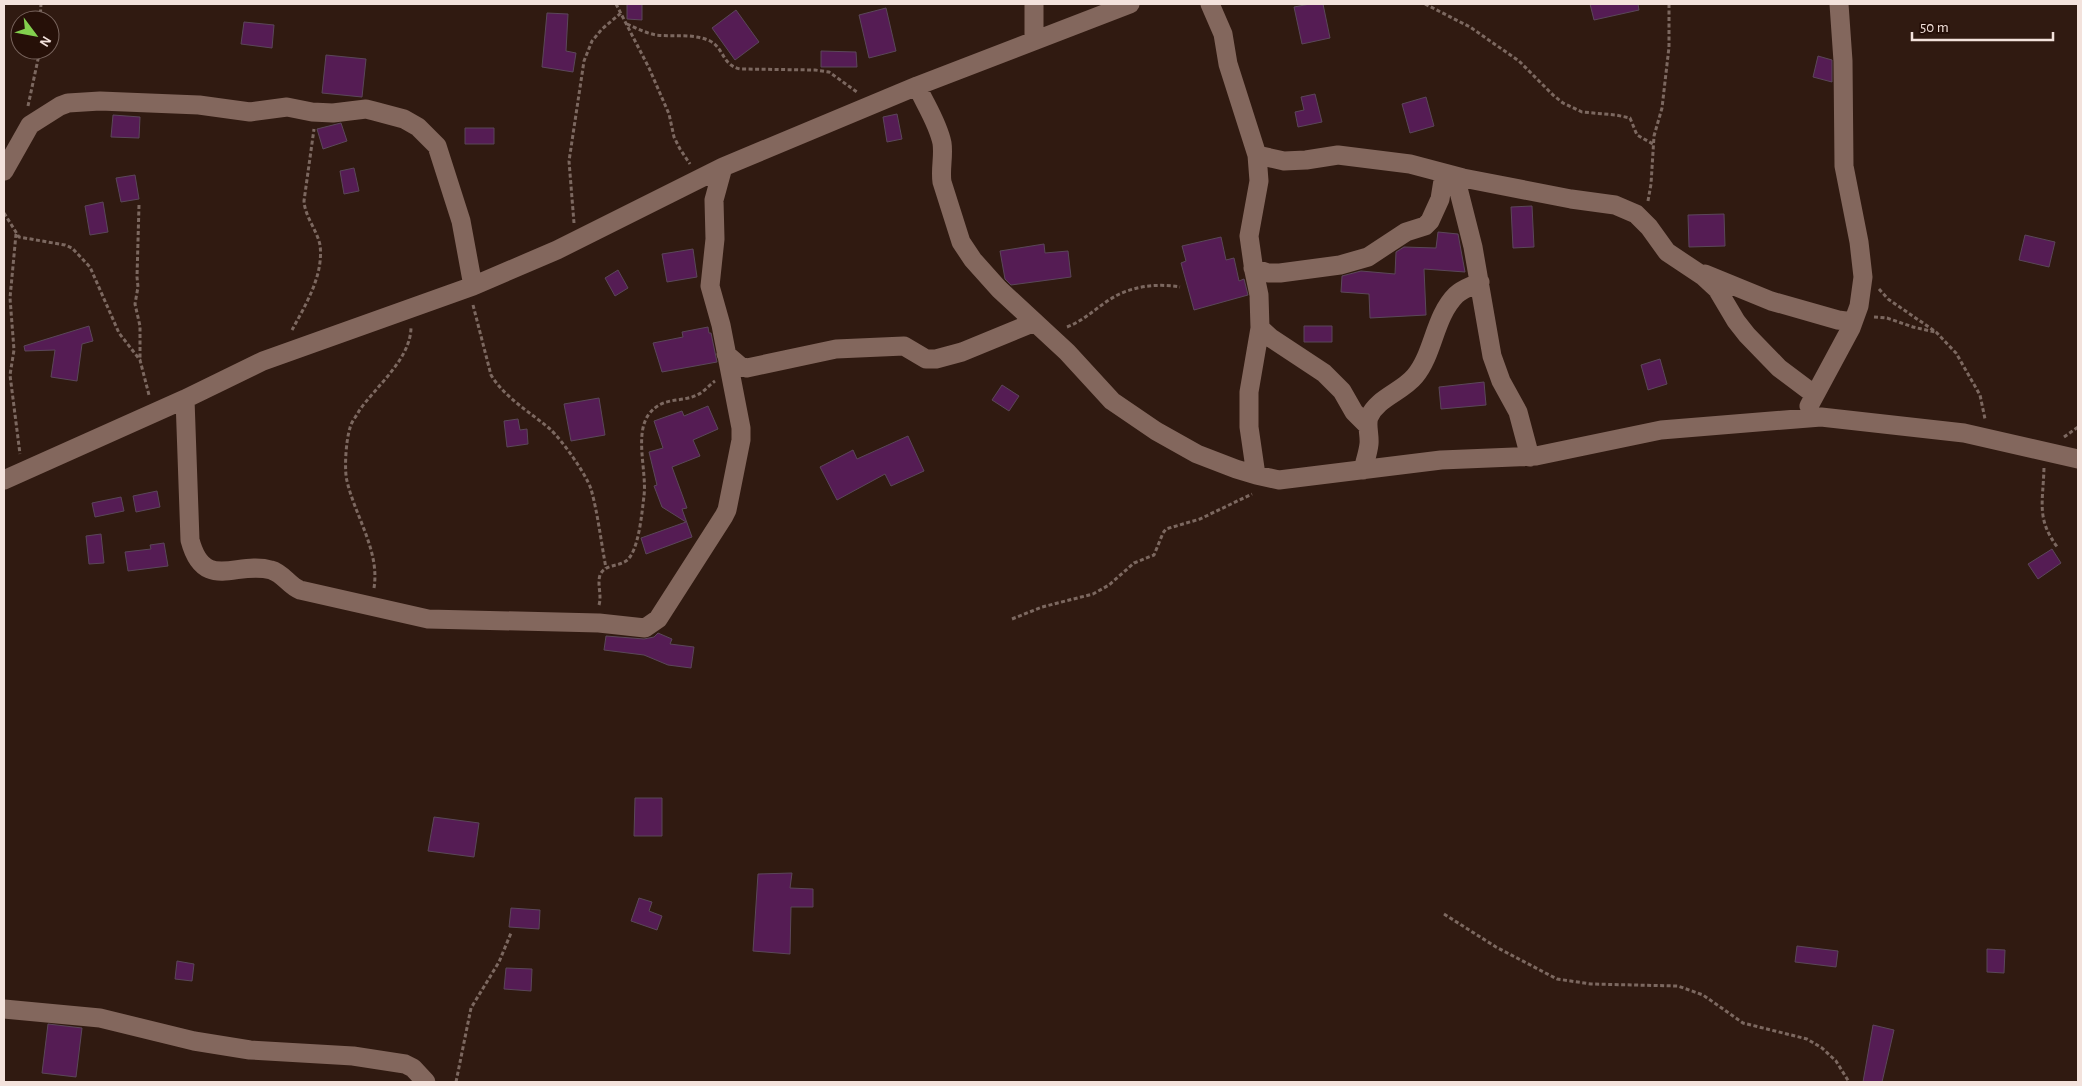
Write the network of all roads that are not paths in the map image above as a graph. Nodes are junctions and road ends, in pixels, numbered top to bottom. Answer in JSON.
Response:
{"nodes":[{"id":1,"x":1034,"y":4,"type":"edge"},
{"id":2,"x":1130,"y":4,"type":"edge"},
{"id":3,"x":1210,"y":4,"type":"edge"},
{"id":4,"x":1840,"y":4,"type":"edge"},
{"id":5,"x":1034,"y":40,"type":"junction"},
{"id":6,"x":916,"y":86,"type":"junction"},
{"id":7,"x":1256,"y":155,"type":"junction"},
{"id":8,"x":723,"y":167,"type":"junction"},
{"id":9,"x":4,"y":171,"type":"edge"},
{"id":10,"x":1449,"y":175,"type":"junction"},
{"id":11,"x":1253,"y":268,"type":"junction"},
{"id":12,"x":1698,"y":272,"type":"junction"},
{"id":13,"x":1480,"y":282,"type":"junction"},
{"id":14,"x":471,"y":286,"type":"junction"},
{"id":15,"x":1854,"y":322,"type":"junction"},
{"id":16,"x":1039,"y":326,"type":"junction"},
{"id":17,"x":1260,"y":328,"type":"junction"},
{"id":18,"x":728,"y":362,"type":"junction"},
{"id":19,"x":1815,"y":395,"type":"junction"},
{"id":20,"x":185,"y":399,"type":"junction"},
{"id":21,"x":1801,"y":418,"type":"junction"},
{"id":22,"x":1368,"y":426,"type":"junction"},
{"id":23,"x":1530,"y":457,"type":"junction"},
{"id":24,"x":2078,"y":459,"type":"edge"},
{"id":25,"x":1363,"y":470,"type":"junction"},
{"id":26,"x":1256,"y":474,"type":"junction"},
{"id":27,"x":4,"y":480,"type":"edge"},
{"id":28,"x":4,"y":1009,"type":"edge"},
{"id":29,"x":426,"y":1082,"type":"edge"}],
"edges":[{"from":1,"to":5,"type":"street"},
{"from":2,"to":5,"type":"street"},
{"from":3,"to":7,"type":"street"},
{"from":4,"to":15,"type":"street"},
{"from":5,"to":6,"type":"street"},
{"from":6,"to":8,"type":"street"},
{"from":6,"to":16,"type":"street"},
{"from":7,"to":10,"type":"street"},
{"from":7,"to":11,"type":"street"},
{"from":8,"to":14,"type":"street"},
{"from":8,"to":18,"type":"street"},
{"from":9,"to":14,"type":"street"},
{"from":10,"to":11,"type":"street"},
{"from":10,"to":12,"type":"street"},
{"from":10,"to":13,"type":"street"},
{"from":11,"to":17,"type":"street"},
{"from":12,"to":15,"type":"street"},
{"from":12,"to":19,"type":"street"},
{"from":13,"to":22,"type":"street"},
{"from":13,"to":23,"type":"street"},
{"from":14,"to":20,"type":"street"},
{"from":15,"to":19,"type":"street"},
{"from":16,"to":18,"type":"street"},
{"from":16,"to":26,"type":"street"},
{"from":17,"to":22,"type":"street"},
{"from":17,"to":26,"type":"street"},
{"from":18,"to":20,"type":"street"},
{"from":19,"to":21,"type":"street"},
{"from":20,"to":27,"type":"street"},
{"from":21,"to":23,"type":"street"},
{"from":21,"to":24,"type":"street"},
{"from":22,"to":25,"type":"street"},
{"from":23,"to":25,"type":"street"},
{"from":25,"to":26,"type":"street"},
{"from":28,"to":29,"type":"street"}]}
